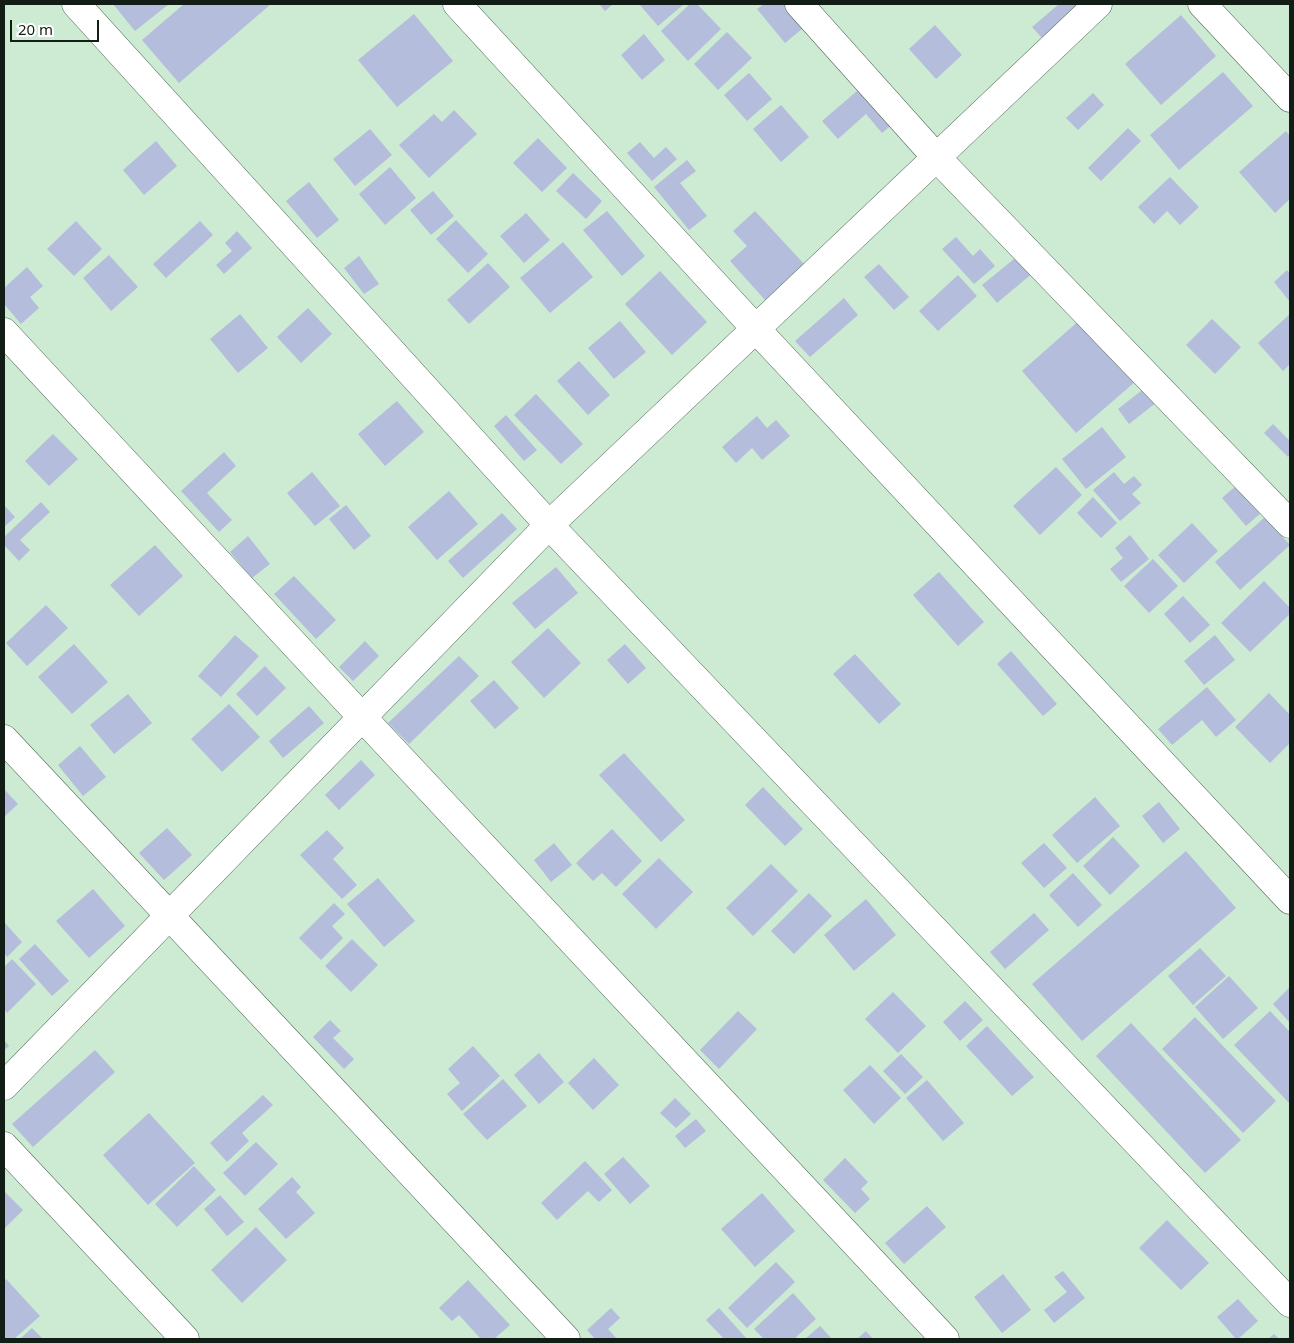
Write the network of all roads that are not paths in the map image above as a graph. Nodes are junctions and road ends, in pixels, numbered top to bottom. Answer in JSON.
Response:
{"nodes":[{"id":1,"x":76,"y":4,"type":"edge"},
{"id":2,"x":457,"y":4,"type":"edge"},
{"id":3,"x":799,"y":4,"type":"edge"},
{"id":4,"x":1098,"y":4,"type":"edge"},
{"id":5,"x":1202,"y":4,"type":"edge"},
{"id":6,"x":1290,"y":98,"type":"edge"},
{"id":7,"x":936,"y":157,"type":"junction"},
{"id":8,"x":755,"y":328,"type":"junction"},
{"id":9,"x":4,"y":332,"type":"edge"},
{"id":10,"x":549,"y":524,"type":"junction"},
{"id":11,"x":1290,"y":524,"type":"edge"},
{"id":12,"x":362,"y":717,"type":"junction"},
{"id":13,"x":4,"y":739,"type":"edge"},
{"id":14,"x":1290,"y":900,"type":"edge"},
{"id":15,"x":169,"y":915,"type":"junction"},
{"id":16,"x":4,"y":1086,"type":"edge"},
{"id":17,"x":4,"y":1146,"type":"edge"},
{"id":18,"x":1290,"y":1303,"type":"edge"},
{"id":19,"x":185,"y":1339,"type":"edge"},
{"id":20,"x":566,"y":1339,"type":"edge"},
{"id":21,"x":945,"y":1339,"type":"edge"}],
"edges":[{"from":1,"to":10,"type":"street"},
{"from":2,"to":8,"type":"street"},
{"from":3,"to":7,"type":"street"},
{"from":4,"to":7,"type":"street"},
{"from":5,"to":6,"type":"street"},
{"from":7,"to":8,"type":"street"},
{"from":7,"to":11,"type":"street"},
{"from":8,"to":10,"type":"street"},
{"from":8,"to":14,"type":"street"},
{"from":9,"to":12,"type":"street"},
{"from":10,"to":12,"type":"street"},
{"from":10,"to":18,"type":"street"},
{"from":12,"to":15,"type":"street"},
{"from":12,"to":21,"type":"street"},
{"from":13,"to":15,"type":"street"},
{"from":15,"to":16,"type":"street"},
{"from":15,"to":20,"type":"street"},
{"from":17,"to":19,"type":"street"}]}
